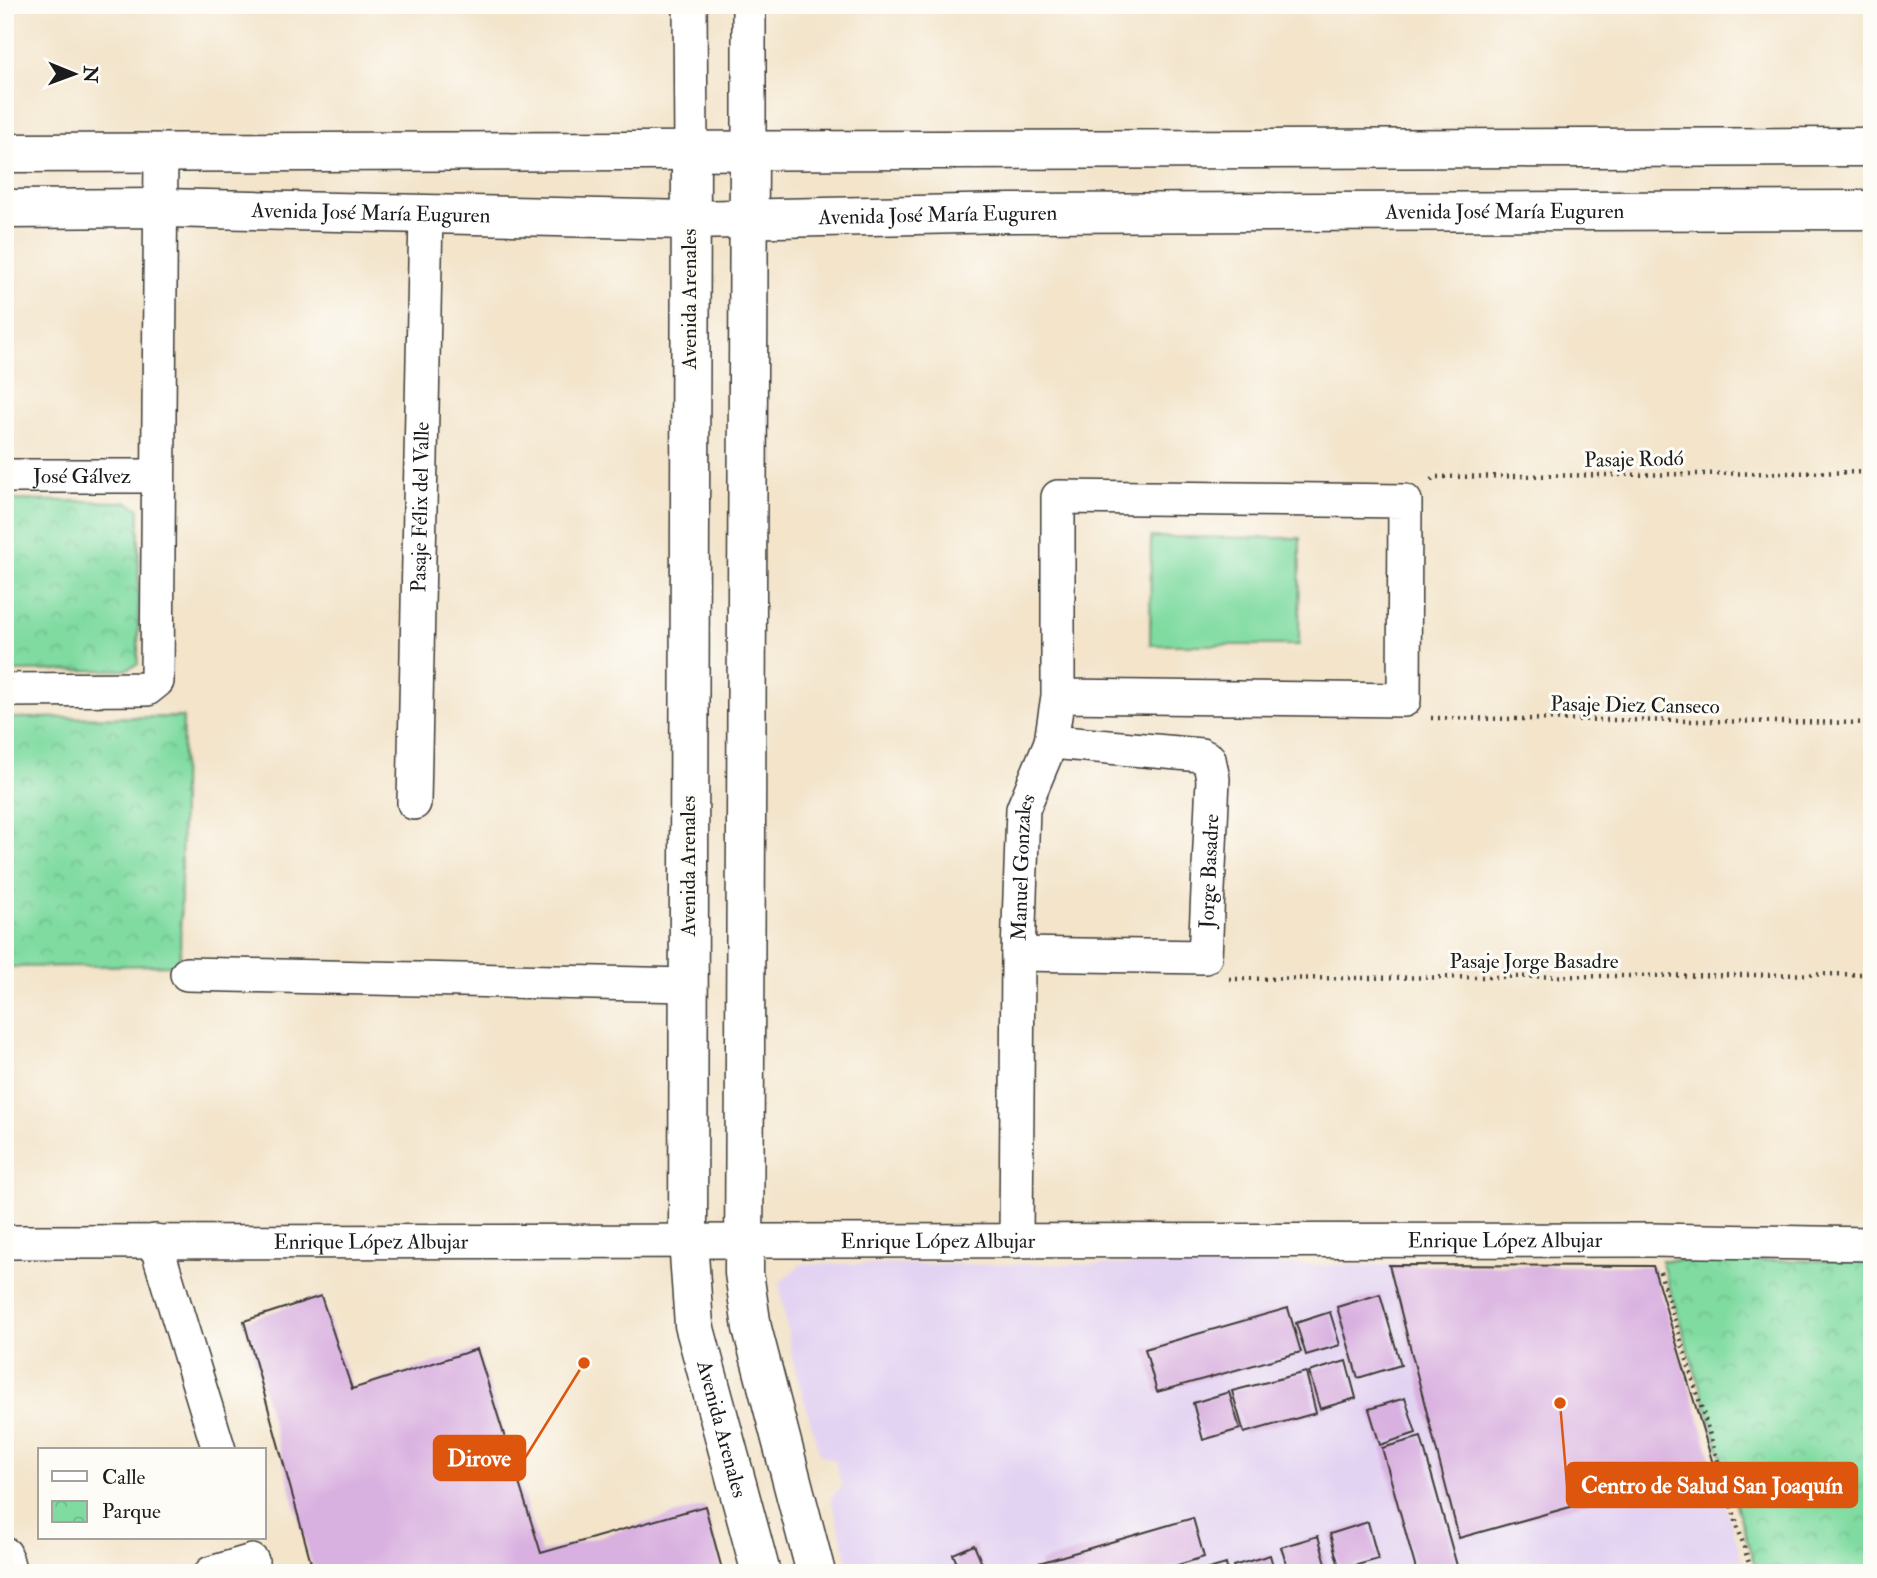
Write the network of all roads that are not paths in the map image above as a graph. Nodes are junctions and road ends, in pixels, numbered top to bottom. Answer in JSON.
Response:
{"nodes":[{"id":1,"x":690,"y":5,"type":"edge"},
{"id":2,"x":749,"y":5,"type":"edge"},
{"id":3,"x":1872,"y":147,"type":"edge"},
{"id":4,"x":691,"y":150,"type":"junction"},
{"id":5,"x":161,"y":151,"type":"junction"},
{"id":6,"x":749,"y":151,"type":"junction"},
{"id":7,"x":5,"y":153,"type":"edge"},
{"id":8,"x":162,"y":208,"type":"junction"},
{"id":9,"x":5,"y":209,"type":"edge"},
{"id":10,"x":1872,"y":210,"type":"edge"},
{"id":11,"x":426,"y":213,"type":"junction"},
{"id":12,"x":749,"y":219,"type":"junction"},
{"id":13,"x":689,"y":220,"type":"junction"},
{"id":14,"x":5,"y":476,"type":"edge"},
{"id":15,"x":158,"y":476,"type":"junction"},
{"id":16,"x":5,"y":690,"type":"edge"},
{"id":17,"x":1058,"y":696,"type":"junction"},
{"id":18,"x":1051,"y":742,"type":"junction"},
{"id":19,"x":414,"y":803,"type":"dead end"},
{"id":20,"x":1018,"y":954,"type":"junction"},
{"id":21,"x":187,"y":974,"type":"dead end"},
{"id":22,"x":688,"y":985,"type":"junction"},
{"id":23,"x":745,"y":1239,"type":"junction"},
{"id":24,"x":688,"y":1240,"type":"junction"},
{"id":25,"x":155,"y":1241,"type":"junction"},
{"id":26,"x":1016,"y":1241,"type":"junction"},
{"id":27,"x":5,"y":1242,"type":"edge"},
{"id":28,"x":1872,"y":1244,"type":"edge"},
{"id":29,"x":218,"y":1448,"type":"edge"},
{"id":30,"x":5,"y":1554,"type":"edge"},
{"id":31,"x":251,"y":1557,"type":"edge"},
{"id":32,"x":10,"y":1573,"type":"edge"},
{"id":33,"x":211,"y":1573,"type":"edge"},
{"id":34,"x":761,"y":1573,"type":"edge"},
{"id":35,"x":816,"y":1573,"type":"edge"}],
"edges":[{"from":1,"to":4,"type":"street"},
{"from":2,"to":6,"type":"street"},
{"from":3,"to":6,"type":"street"},
{"from":4,"to":5,"type":"street"},
{"from":4,"to":6,"type":"street"},
{"from":4,"to":13,"type":"street","name":"Avenida Arenales"},
{"from":5,"to":7,"type":"street"},
{"from":5,"to":8,"type":"street"},
{"from":6,"to":12,"type":"street"},
{"from":8,"to":9,"type":"street","name":"Avenida José María Euguren"},
{"from":8,"to":11,"type":"street","name":"Avenida José María Euguren"},
{"from":8,"to":15,"type":"street"},
{"from":10,"to":12,"type":"street","name":"Avenida José María Euguren"},
{"from":11,"to":13,"type":"street","name":"Avenida José María Euguren"},
{"from":11,"to":19,"type":"street","name":"Pasaje Félix del Valle"},
{"from":12,"to":13,"type":"street","name":"Avenida José María Euguren"},
{"from":12,"to":23,"type":"street"},
{"from":13,"to":22,"type":"street","name":"Avenida Arenales"},
{"from":14,"to":15,"type":"street","name":"José Gálvez"},
{"from":15,"to":16,"type":"street"},
{"from":17,"to":17,"type":"street","name":"Manuel Gonzales"},
{"from":17,"to":18,"type":"street","name":"Manuel Gonzales"},
{"from":18,"to":20,"type":"street","name":"Manuel Gonzales"},
{"from":18,"to":20,"type":"street","name":"Jorge Basadre"},
{"from":20,"to":26,"type":"street","name":"Manuel Gonzales"},
{"from":21,"to":22,"type":"street"},
{"from":22,"to":24,"type":"street","name":"Avenida Arenales"},
{"from":23,"to":24,"type":"street","name":"Enrique López Albujar"},
{"from":23,"to":26,"type":"street","name":"Enrique López Albujar"},
{"from":23,"to":35,"type":"street"},
{"from":24,"to":25,"type":"street","name":"Enrique López Albujar"},
{"from":24,"to":34,"type":"street","name":"Avenida Arenales"},
{"from":25,"to":27,"type":"street","name":"Enrique López Albujar"},
{"from":25,"to":29,"type":"street"},
{"from":26,"to":28,"type":"street","name":"Enrique López Albujar"},
{"from":30,"to":32,"type":"street"},
{"from":31,"to":33,"type":"street"}]}
